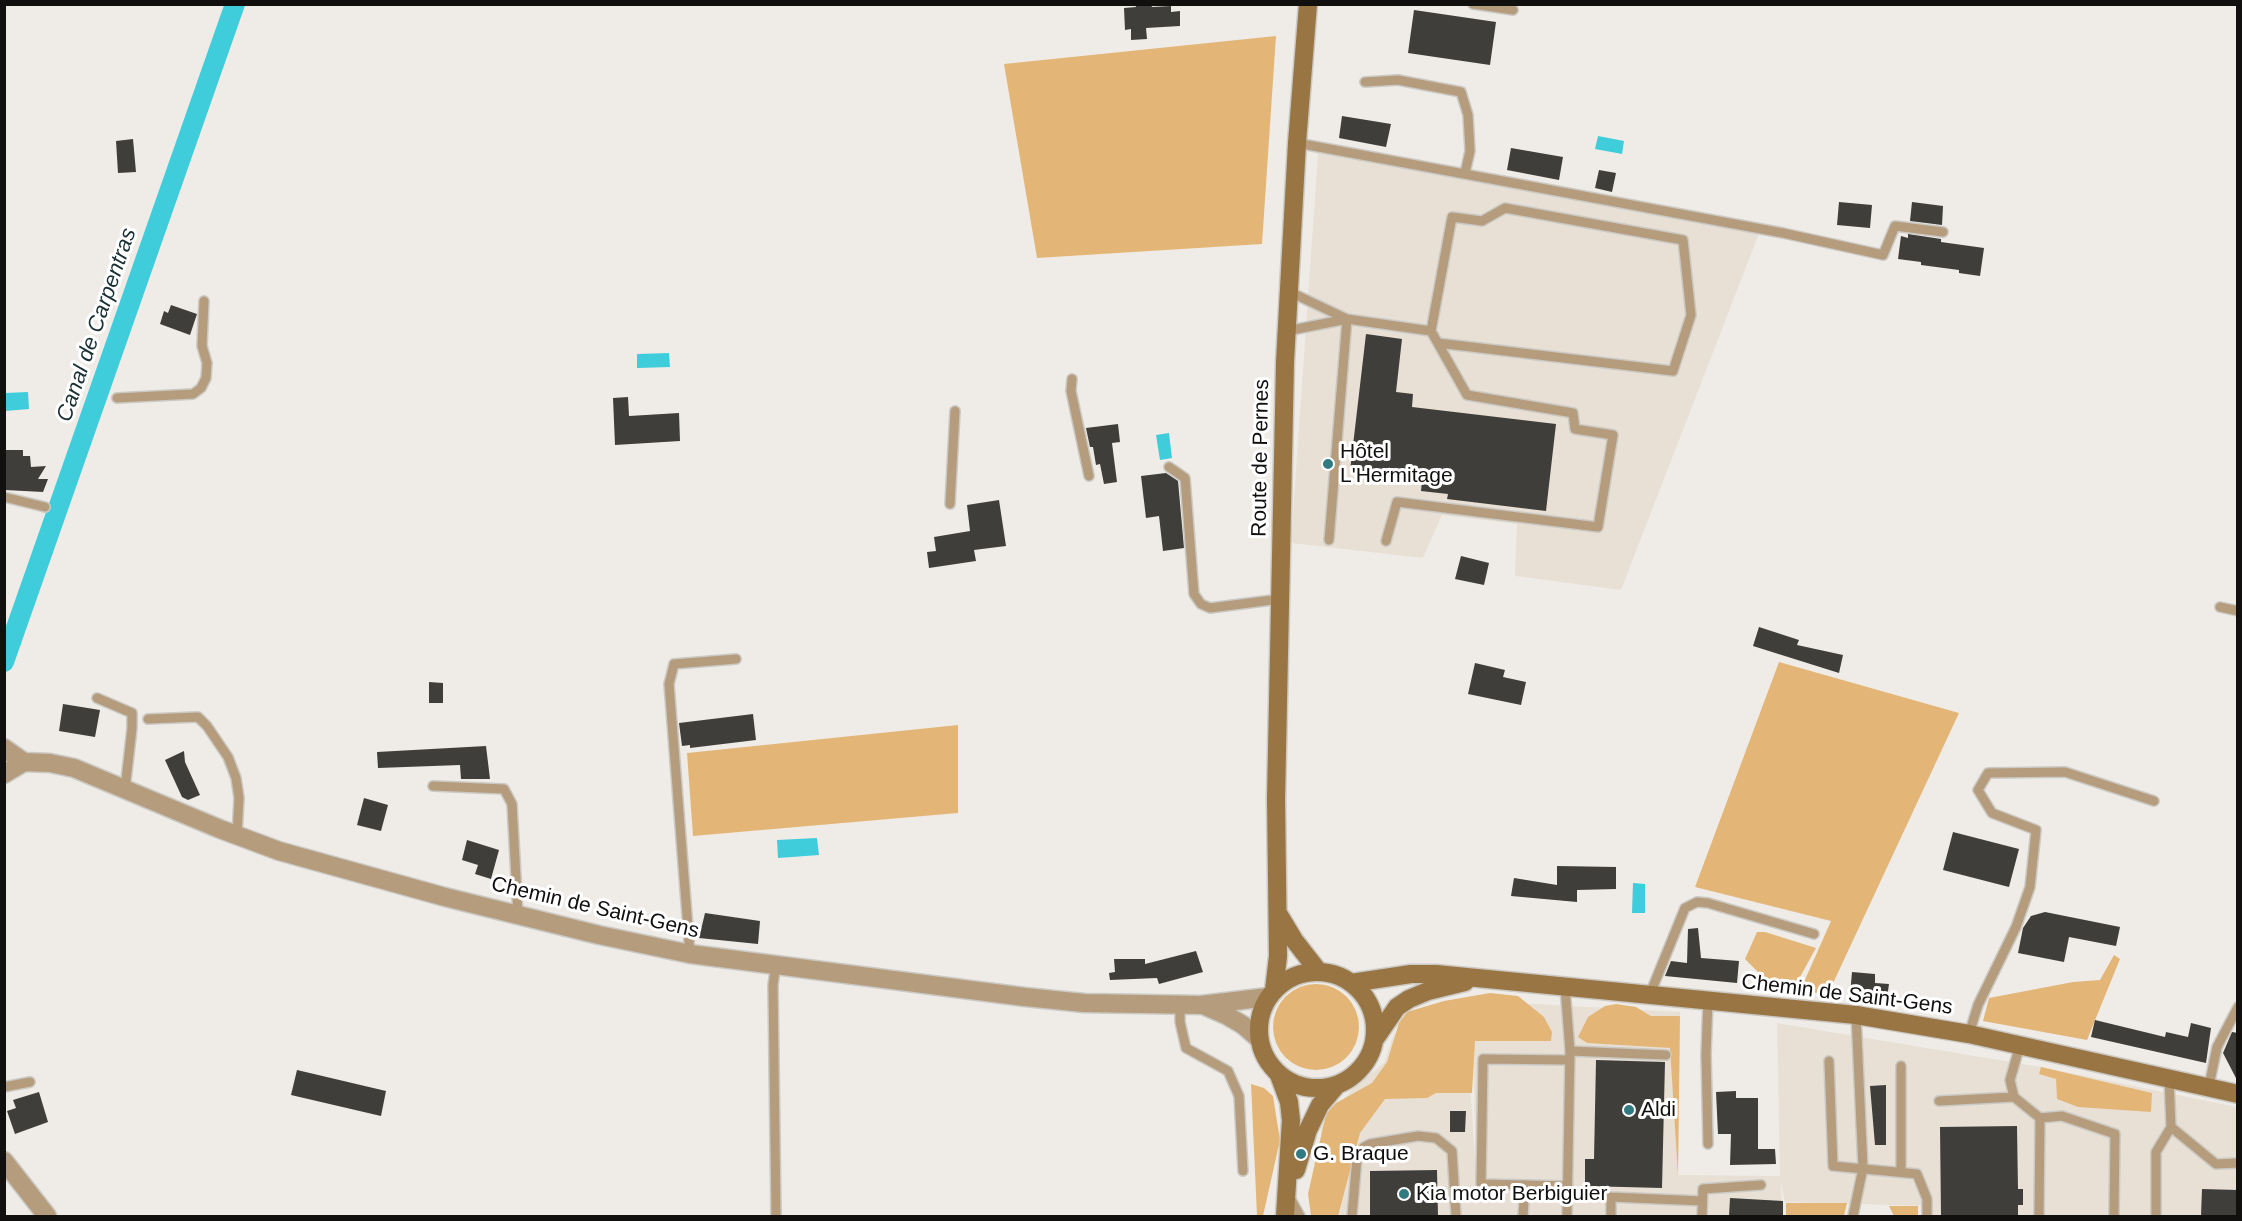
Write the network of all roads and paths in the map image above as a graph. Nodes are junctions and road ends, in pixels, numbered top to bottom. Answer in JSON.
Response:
{"nodes":[{"id":1,"x":1308,"y":4,"type":"edge"},
{"id":2,"x":1473,"y":4,"type":"edge"},
{"id":3,"x":1513,"y":10,"type":"dead end"},
{"id":4,"x":1365,"y":82,"type":"dead end"},
{"id":5,"x":1297,"y":143,"type":"junction"},
{"id":6,"x":1465,"y":174,"type":"junction"},
{"id":7,"x":1943,"y":232,"type":"dead end"},
{"id":8,"x":1290,"y":292,"type":"junction"},
{"id":9,"x":204,"y":301,"type":"dead end"},
{"id":10,"x":1347,"y":319,"type":"junction"},
{"id":11,"x":1287,"y":331,"type":"junction"},
{"id":12,"x":1431,"y":331,"type":"junction"},
{"id":13,"x":1438,"y":343,"type":"junction"},
{"id":14,"x":1072,"y":379,"type":"dead end"},
{"id":15,"x":117,"y":398,"type":"dead end"},
{"id":16,"x":955,"y":411,"type":"dead end"},
{"id":17,"x":1169,"y":467,"type":"dead end"},
{"id":18,"x":1089,"y":476,"type":"dead end"},
{"id":19,"x":4,"y":497,"type":"edge"},
{"id":20,"x":950,"y":504,"type":"dead end"},
{"id":21,"x":45,"y":507,"type":"dead end"},
{"id":22,"x":1329,"y":540,"type":"dead end"},
{"id":23,"x":1386,"y":541,"type":"dead end"},
{"id":24,"x":1280,"y":599,"type":"junction"},
{"id":25,"x":2220,"y":607,"type":"dead end"},
{"id":26,"x":2238,"y":611,"type":"edge"},
{"id":27,"x":736,"y":659,"type":"dead end"},
{"id":28,"x":97,"y":698,"type":"dead end"},
{"id":29,"x":148,"y":719,"type":"dead end"},
{"id":30,"x":4,"y":748,"type":"edge"},
{"id":31,"x":24,"y":762,"type":"junction"},
{"id":32,"x":4,"y":774,"type":"edge"},
{"id":33,"x":433,"y":786,"type":"dead end"},
{"id":34,"x":125,"y":789,"type":"junction"},
{"id":35,"x":2154,"y":801,"type":"dead end"},
{"id":36,"x":237,"y":835,"type":"junction"},
{"id":37,"x":1278,"y":912,"type":"junction"},
{"id":38,"x":518,"y":915,"type":"junction"},
{"id":39,"x":1814,"y":934,"type":"dead end"},
{"id":40,"x":690,"y":954,"type":"junction"},
{"id":41,"x":776,"y":964,"type":"junction"},
{"id":42,"x":1319,"y":972,"type":"junction"},
{"id":43,"x":1476,"y":979,"type":"junction"},
{"id":44,"x":1351,"y":983,"type":"junction"},
{"id":45,"x":1565,"y":987,"type":"junction"},
{"id":46,"x":1271,"y":993,"type":"junction"},
{"id":47,"x":1650,"y":994,"type":"junction"},
{"id":48,"x":1708,"y":1000,"type":"junction"},
{"id":49,"x":1180,"y":1003,"type":"junction"},
{"id":50,"x":1201,"y":1005,"type":"junction"},
{"id":51,"x":2238,"y":1007,"type":"edge"},
{"id":52,"x":1856,"y":1015,"type":"junction"},
{"id":53,"x":1969,"y":1034,"type":"junction"},
{"id":54,"x":1258,"y":1038,"type":"junction"},
{"id":55,"x":1375,"y":1039,"type":"junction"},
{"id":56,"x":2020,"y":1045,"type":"junction"},
{"id":57,"x":1570,"y":1055,"type":"junction"},
{"id":58,"x":1666,"y":1055,"type":"dead end"},
{"id":59,"x":1829,"y":1061,"type":"dead end"},
{"id":60,"x":1901,"y":1065,"type":"dead end"},
{"id":61,"x":1280,"y":1075,"type":"junction"},
{"id":62,"x":2169,"y":1078,"type":"junction"},
{"id":63,"x":30,"y":1082,"type":"dead end"},
{"id":64,"x":1336,"y":1086,"type":"junction"},
{"id":65,"x":2209,"y":1086,"type":"junction"},
{"id":66,"x":4,"y":1087,"type":"edge"},
{"id":67,"x":2238,"y":1091,"type":"edge"},
{"id":68,"x":2014,"y":1097,"type":"junction"},
{"id":69,"x":1939,"y":1101,"type":"dead end"},
{"id":70,"x":2040,"y":1118,"type":"junction"},
{"id":71,"x":2171,"y":1126,"type":"junction"},
{"id":72,"x":1708,"y":1144,"type":"dead end"},
{"id":73,"x":4,"y":1161,"type":"edge"},
{"id":74,"x":2238,"y":1163,"type":"edge"},
{"id":75,"x":1863,"y":1167,"type":"junction"},
{"id":76,"x":1244,"y":1171,"type":"dead end"},
{"id":77,"x":1901,"y":1172,"type":"junction"},
{"id":78,"x":1525,"y":1185,"type":"junction"},
{"id":79,"x":1761,"y":1185,"type":"dead end"},
{"id":80,"x":1568,"y":1190,"type":"junction"},
{"id":81,"x":1288,"y":1195,"type":"junction"},
{"id":82,"x":1611,"y":1197,"type":"junction"},
{"id":83,"x":1702,"y":1201,"type":"junction"},
{"id":84,"x":47,"y":1216,"type":"edge"},
{"id":85,"x":776,"y":1216,"type":"edge"},
{"id":86,"x":1285,"y":1216,"type":"edge"},
{"id":87,"x":1300,"y":1216,"type":"edge"},
{"id":88,"x":1352,"y":1216,"type":"edge"},
{"id":89,"x":1456,"y":1216,"type":"edge"},
{"id":90,"x":1524,"y":1216,"type":"edge"},
{"id":91,"x":1567,"y":1216,"type":"edge"},
{"id":92,"x":1611,"y":1216,"type":"edge"},
{"id":93,"x":1702,"y":1216,"type":"edge"},
{"id":94,"x":1853,"y":1216,"type":"edge"},
{"id":95,"x":1927,"y":1216,"type":"edge"},
{"id":96,"x":2039,"y":1216,"type":"edge"},
{"id":97,"x":2114,"y":1216,"type":"edge"},
{"id":98,"x":2156,"y":1216,"type":"edge"}],
"edges":[{"from":1,"to":5,"type":"main road","name":"Route de Pernes"},
{"from":2,"to":3,"type":"lane"},
{"from":4,"to":6,"type":"lane"},
{"from":5,"to":6,"type":"lane"},
{"from":5,"to":8,"type":"main road","name":"Route de Pernes"},
{"from":6,"to":7,"type":"lane"},
{"from":8,"to":10,"type":"lane"},
{"from":8,"to":11,"type":"main road","name":"Route de Pernes"},
{"from":9,"to":15,"type":"lane"},
{"from":10,"to":11,"type":"lane"},
{"from":10,"to":12,"type":"lane"},
{"from":10,"to":22,"type":"lane"},
{"from":11,"to":24,"type":"main road","name":"Route de Pernes"},
{"from":12,"to":13,"type":"lane"},
{"from":12,"to":13,"type":"lane"},
{"from":13,"to":23,"type":"lane"},
{"from":14,"to":18,"type":"lane"},
{"from":16,"to":20,"type":"lane"},
{"from":17,"to":24,"type":"lane"},
{"from":19,"to":21,"type":"lane"},
{"from":24,"to":37,"type":"main road","name":"Route de Pernes"},
{"from":25,"to":26,"type":"lane"},
{"from":27,"to":40,"type":"lane"},
{"from":28,"to":34,"type":"lane"},
{"from":29,"to":36,"type":"lane"},
{"from":30,"to":31,"type":"street"},
{"from":31,"to":32,"type":"street"},
{"from":31,"to":34,"type":"street","name":"Chemin de Saint-Gens"},
{"from":33,"to":38,"type":"lane"},
{"from":34,"to":36,"type":"street","name":"Chemin de Saint-Gens"},
{"from":35,"to":53,"type":"lane"},
{"from":36,"to":38,"type":"street","name":"Chemin de Saint-Gens"},
{"from":37,"to":42,"type":"main road","name":"Route de Pernes"},
{"from":37,"to":46,"type":"main road","name":"Route de Pernes"},
{"from":38,"to":40,"type":"street","name":"Chemin de Saint-Gens"},
{"from":39,"to":47,"type":"lane"},
{"from":40,"to":41,"type":"street","name":"Chemin de Saint-Gens"},
{"from":41,"to":49,"type":"street","name":"Chemin de Saint-Gens"},
{"from":41,"to":85,"type":"lane"},
{"from":42,"to":44,"type":"main road"},
{"from":42,"to":46,"type":"main road"},
{"from":43,"to":44,"type":"main road","name":"Chemin de Saint-Gens"},
{"from":43,"to":45,"type":"main road","name":"Chemin de Saint-Gens"},
{"from":43,"to":55,"type":"main road","name":"Chemin de Saint-Gens"},
{"from":44,"to":55,"type":"main road"},
{"from":45,"to":47,"type":"main road","name":"Chemin de Saint-Gens"},
{"from":45,"to":57,"type":"lane"},
{"from":46,"to":50,"type":"street","name":"Chemin de Saint-Gens"},
{"from":46,"to":54,"type":"main road"},
{"from":47,"to":48,"type":"main road","name":"Chemin de Saint-Gens"},
{"from":48,"to":52,"type":"main road","name":"Chemin de Saint-Gens"},
{"from":48,"to":72,"type":"lane"},
{"from":49,"to":50,"type":"street","name":"Chemin de Saint-Gens"},
{"from":49,"to":76,"type":"lane"},
{"from":50,"to":54,"type":"street","name":"Chemin de Saint-Gens"},
{"from":51,"to":65,"type":"lane"},
{"from":52,"to":53,"type":"main road","name":"Chemin de Saint-Gens"},
{"from":52,"to":75,"type":"lane"},
{"from":53,"to":56,"type":"main road","name":"Chemin de Saint-Gens"},
{"from":54,"to":61,"type":"main road"},
{"from":55,"to":64,"type":"main road"},
{"from":56,"to":62,"type":"main road","name":"Chemin de Saint-Gens"},
{"from":56,"to":68,"type":"lane"},
{"from":57,"to":58,"type":"lane"},
{"from":57,"to":78,"type":"lane"},
{"from":57,"to":80,"type":"lane"},
{"from":59,"to":75,"type":"lane"},
{"from":60,"to":77,"type":"lane"},
{"from":61,"to":64,"type":"main road"},
{"from":61,"to":81,"type":"main road"},
{"from":62,"to":65,"type":"main road","name":"Chemin de Saint-Gens"},
{"from":62,"to":71,"type":"lane"},
{"from":63,"to":66,"type":"lane"},
{"from":64,"to":81,"type":"main road"},
{"from":65,"to":67,"type":"main road","name":"Chemin de Saint-Gens"},
{"from":68,"to":69,"type":"lane"},
{"from":68,"to":70,"type":"lane"},
{"from":70,"to":96,"type":"lane"},
{"from":70,"to":97,"type":"lane"},
{"from":71,"to":74,"type":"lane"},
{"from":71,"to":98,"type":"lane"},
{"from":73,"to":84,"type":"street"},
{"from":75,"to":77,"type":"lane"},
{"from":75,"to":94,"type":"lane"},
{"from":77,"to":95,"type":"lane"},
{"from":78,"to":80,"type":"lane"},
{"from":78,"to":90,"type":"lane"},
{"from":79,"to":83,"type":"lane"},
{"from":80,"to":82,"type":"lane"},
{"from":80,"to":91,"type":"lane"},
{"from":81,"to":86,"type":"main road"},
{"from":81,"to":87,"type":"lane"},
{"from":82,"to":83,"type":"lane"},
{"from":82,"to":92,"type":"lane"},
{"from":83,"to":93,"type":"lane"},
{"from":88,"to":89,"type":"lane"}]}
